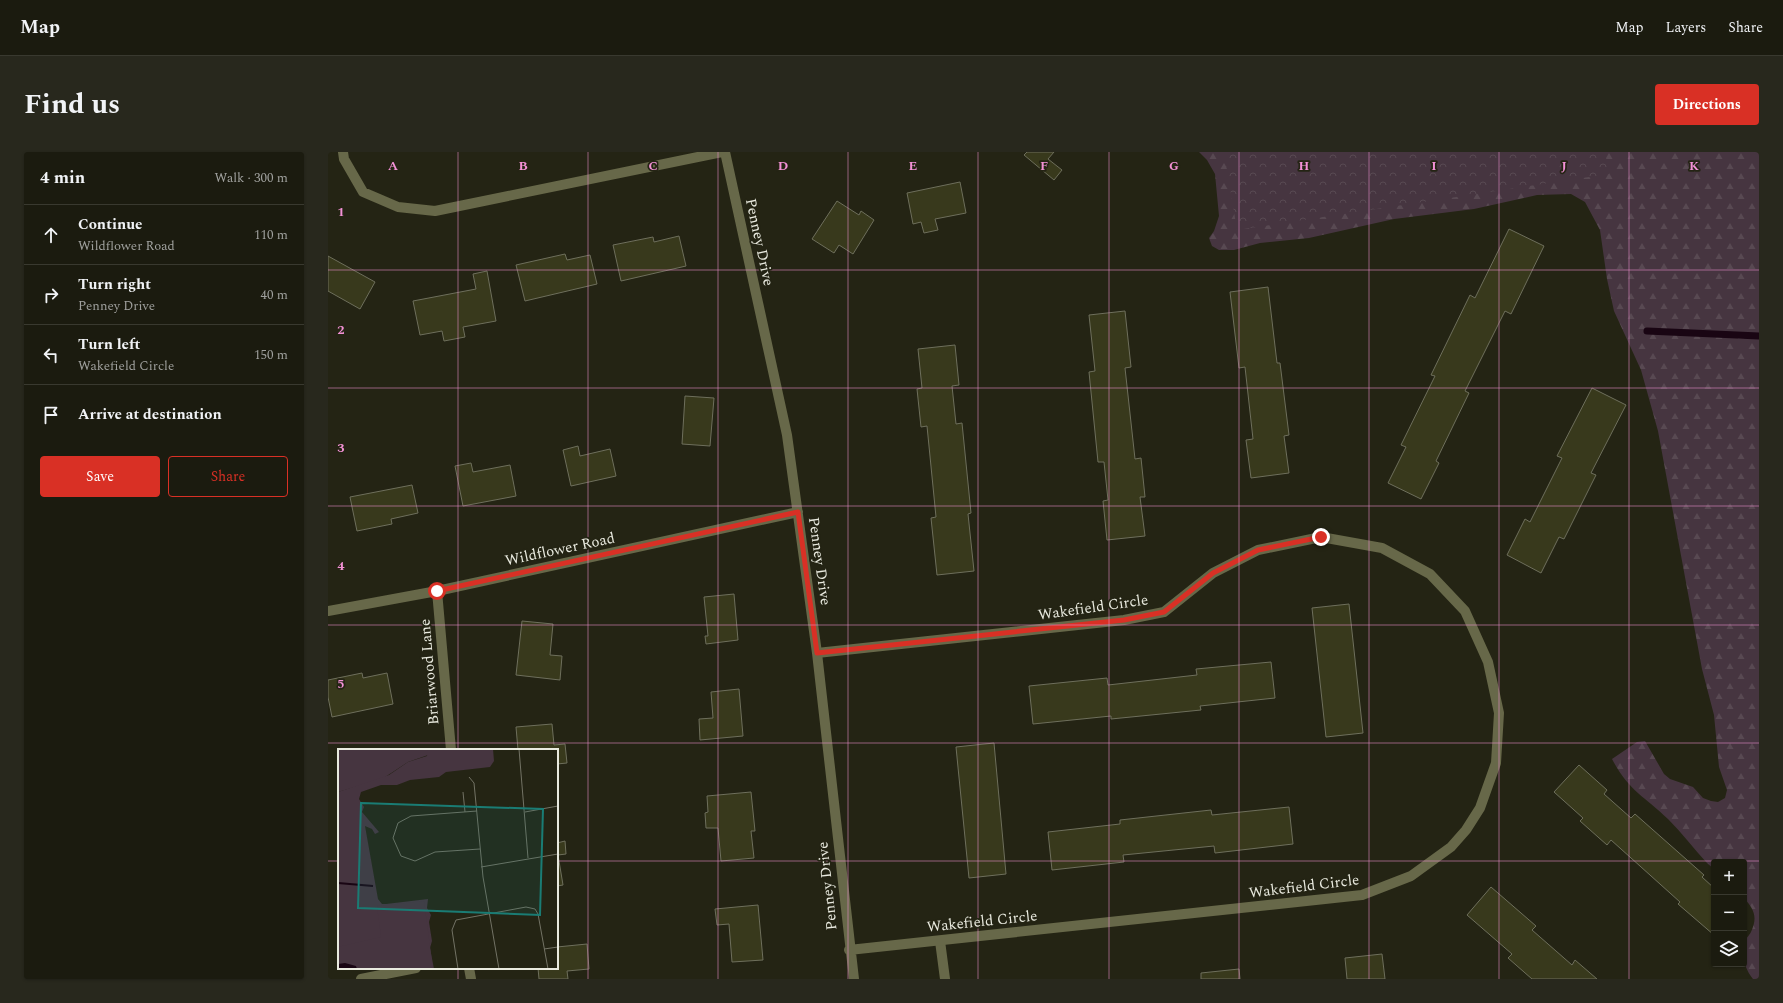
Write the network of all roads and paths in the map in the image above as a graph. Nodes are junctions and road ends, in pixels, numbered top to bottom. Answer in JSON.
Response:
{"nodes":[{"id":1,"x":343,"y":152,"type":"edge"},
{"id":2,"x":724,"y":152,"type":"edge"},
{"id":3,"x":798,"y":512,"type":"junction"},
{"id":4,"x":437,"y":591,"type":"junction"},
{"id":5,"x":328,"y":611,"type":"edge"},
{"id":6,"x":817,"y":653,"type":"junction"},
{"id":7,"x":451,"y":749,"type":"edge"},
{"id":8,"x":940,"y":941,"type":"junction"},
{"id":9,"x":849,"y":950,"type":"junction"},
{"id":10,"x":411,"y":969,"type":"edge"},
{"id":11,"x":470,"y":969,"type":"edge"},
{"id":12,"x":361,"y":979,"type":"edge"},
{"id":13,"x":471,"y":979,"type":"edge"},
{"id":14,"x":854,"y":979,"type":"edge"},
{"id":15,"x":945,"y":979,"type":"edge"}],
"edges":[{"from":1,"to":2,"type":"street"},
{"from":2,"to":3,"type":"street","name":"Penney Drive"},
{"from":3,"to":4,"type":"street","name":"Wildflower Road"},
{"from":3,"to":6,"type":"street","name":"Penney Drive"},
{"from":4,"to":5,"type":"street","name":"Wildflower Road"},
{"from":4,"to":7,"type":"street","name":"Briarwood Lane"},
{"from":6,"to":8,"type":"street","name":"Wakefield Circle"},
{"from":6,"to":9,"type":"street","name":"Penney Drive"},
{"from":8,"to":9,"type":"street","name":"Wakefield Circle"},
{"from":8,"to":15,"type":"street"},
{"from":9,"to":14,"type":"street","name":"Penney Drive"},
{"from":10,"to":12,"type":"street"},
{"from":11,"to":13,"type":"street"}]}
